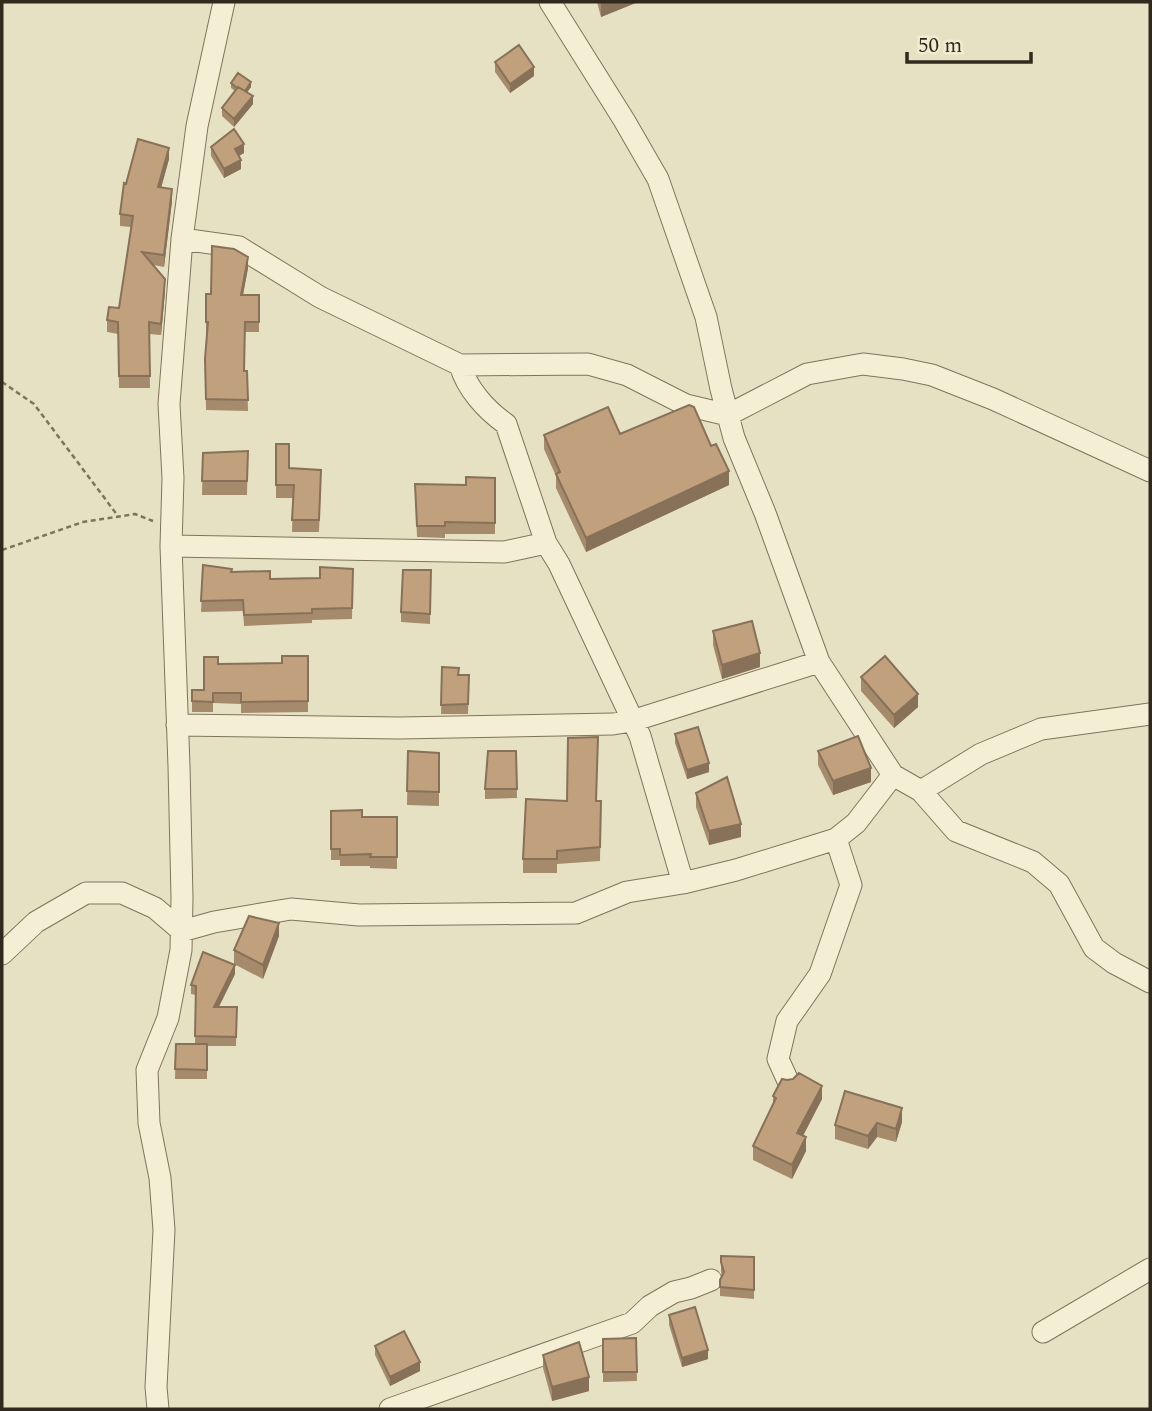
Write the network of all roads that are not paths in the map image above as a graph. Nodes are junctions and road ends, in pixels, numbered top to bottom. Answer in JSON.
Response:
{"nodes":[{"id":1,"x":224,"y":2,"type":"edge"},
{"id":2,"x":550,"y":2,"type":"edge"},
{"id":3,"x":182,"y":239,"type":"junction"},
{"id":4,"x":460,"y":365,"type":"junction"},
{"id":5,"x":728,"y":415,"type":"junction"},
{"id":6,"x":1150,"y":471,"type":"edge"},
{"id":7,"x":171,"y":537,"type":"junction"},
{"id":8,"x":546,"y":543,"type":"junction"},
{"id":9,"x":819,"y":662,"type":"junction"},
{"id":10,"x":1150,"y":714,"type":"edge"},
{"id":11,"x":632,"y":721,"type":"junction"},
{"id":12,"x":177,"y":724,"type":"junction"},
{"id":13,"x":893,"y":775,"type":"junction"},
{"id":14,"x":921,"y":791,"type":"junction"},
{"id":15,"x":836,"y":839,"type":"junction"},
{"id":16,"x":683,"y":883,"type":"junction"},
{"id":17,"x":181,"y":931,"type":"junction"},
{"id":18,"x":2,"y":954,"type":"edge"},
{"id":19,"x":1150,"y":982,"type":"edge"},
{"id":20,"x":788,"y":1081,"type":"edge"},
{"id":21,"x":1150,"y":1269,"type":"edge"},
{"id":22,"x":711,"y":1280,"type":"dead end"},
{"id":23,"x":1043,"y":1332,"type":"dead end"},
{"id":24,"x":158,"y":1409,"type":"edge"},
{"id":25,"x":390,"y":1409,"type":"edge"}],
"edges":[{"from":1,"to":3,"type":"street"},
{"from":2,"to":5,"type":"street"},
{"from":3,"to":4,"type":"street"},
{"from":3,"to":7,"type":"street"},
{"from":4,"to":5,"type":"street"},
{"from":4,"to":8,"type":"street"},
{"from":5,"to":6,"type":"street"},
{"from":5,"to":9,"type":"street"},
{"from":7,"to":8,"type":"street"},
{"from":7,"to":12,"type":"street"},
{"from":8,"to":11,"type":"street"},
{"from":9,"to":11,"type":"street"},
{"from":9,"to":13,"type":"street"},
{"from":10,"to":14,"type":"street"},
{"from":11,"to":12,"type":"street"},
{"from":11,"to":16,"type":"street"},
{"from":12,"to":17,"type":"street"},
{"from":13,"to":14,"type":"street"},
{"from":13,"to":15,"type":"street"},
{"from":14,"to":19,"type":"street"},
{"from":15,"to":16,"type":"street"},
{"from":15,"to":20,"type":"street"},
{"from":16,"to":17,"type":"street"},
{"from":17,"to":18,"type":"street"},
{"from":17,"to":24,"type":"street"},
{"from":21,"to":23,"type":"street"},
{"from":22,"to":25,"type":"street"}]}
